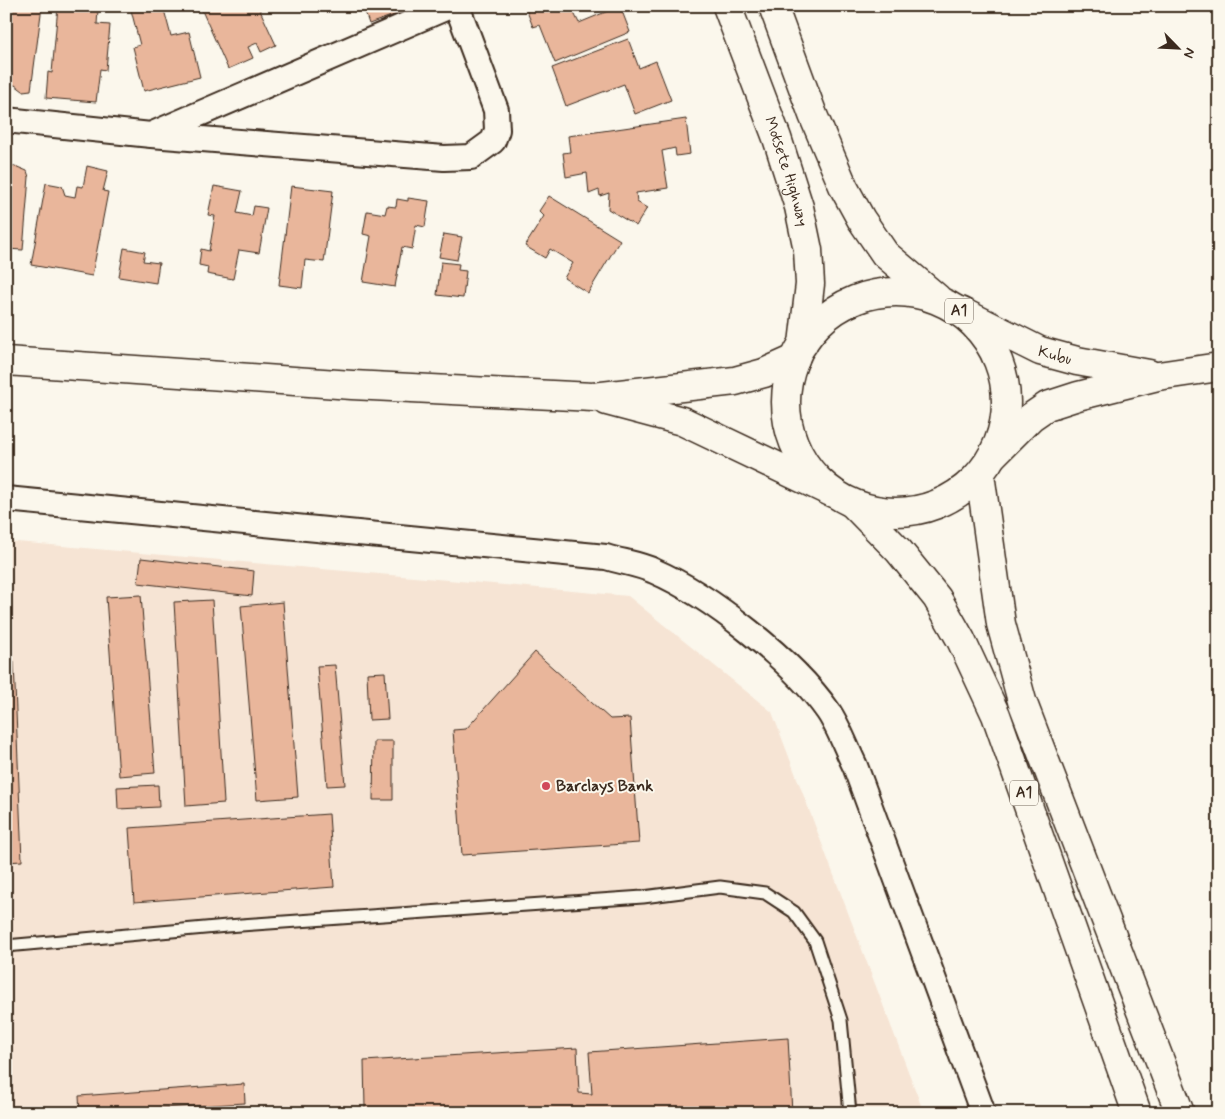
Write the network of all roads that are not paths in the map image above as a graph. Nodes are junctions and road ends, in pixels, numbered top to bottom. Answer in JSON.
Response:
{"nodes":[{"id":1,"x":450,"y":6,"type":"edge"},
{"id":2,"x":457,"y":6,"type":"edge"},
{"id":3,"x":727,"y":6,"type":"edge"},
{"id":4,"x":773,"y":6,"type":"edge"},
{"id":5,"x":6,"y":120,"type":"edge"},
{"id":6,"x":151,"y":135,"type":"junction"},
{"id":7,"x":950,"y":306,"type":"junction"},
{"id":8,"x":799,"y":352,"type":"junction"},
{"id":9,"x":6,"y":361,"type":"edge"},
{"id":10,"x":1219,"y":367,"type":"edge"},
{"id":11,"x":1158,"y":376,"type":"junction"},
{"id":12,"x":594,"y":397,"type":"junction"},
{"id":13,"x":986,"y":465,"type":"junction"},
{"id":14,"x":6,"y":498,"type":"edge"},
{"id":15,"x":844,"y":499,"type":"junction"},
{"id":16,"x":6,"y":946,"type":"edge"},
{"id":17,"x":850,"y":1113,"type":"edge"},
{"id":18,"x":983,"y":1113,"type":"edge"},
{"id":19,"x":1138,"y":1113,"type":"edge"},
{"id":20,"x":1180,"y":1113,"type":"edge"}],
"edges":[{"from":1,"to":6,"type":"street"},
{"from":2,"to":6,"type":"street"},
{"from":3,"to":8,"type":"main road","name":"Motsete Highway","number":"A1"},
{"from":4,"to":7,"type":"main road","number":"A1"},
{"from":5,"to":6,"type":"street"},
{"from":7,"to":8,"type":"main road","number":"A1"},
{"from":7,"to":11,"type":"main road","name":"Kubu"},
{"from":7,"to":13,"type":"main road","number":"A1"},
{"from":8,"to":12,"type":"main road"},
{"from":8,"to":15,"type":"main road","number":"A1"},
{"from":9,"to":12,"type":"main road"},
{"from":10,"to":11,"type":"main road","name":"Kubu"},
{"from":11,"to":13,"type":"main road","name":"Kubu"},
{"from":12,"to":15,"type":"main road"},
{"from":13,"to":15,"type":"main road","number":"A1"},
{"from":13,"to":20,"type":"main road","number":"A1"},
{"from":14,"to":18,"type":"street"},
{"from":15,"to":19,"type":"main road","number":"A1"},
{"from":16,"to":17,"type":"lane"}]}
